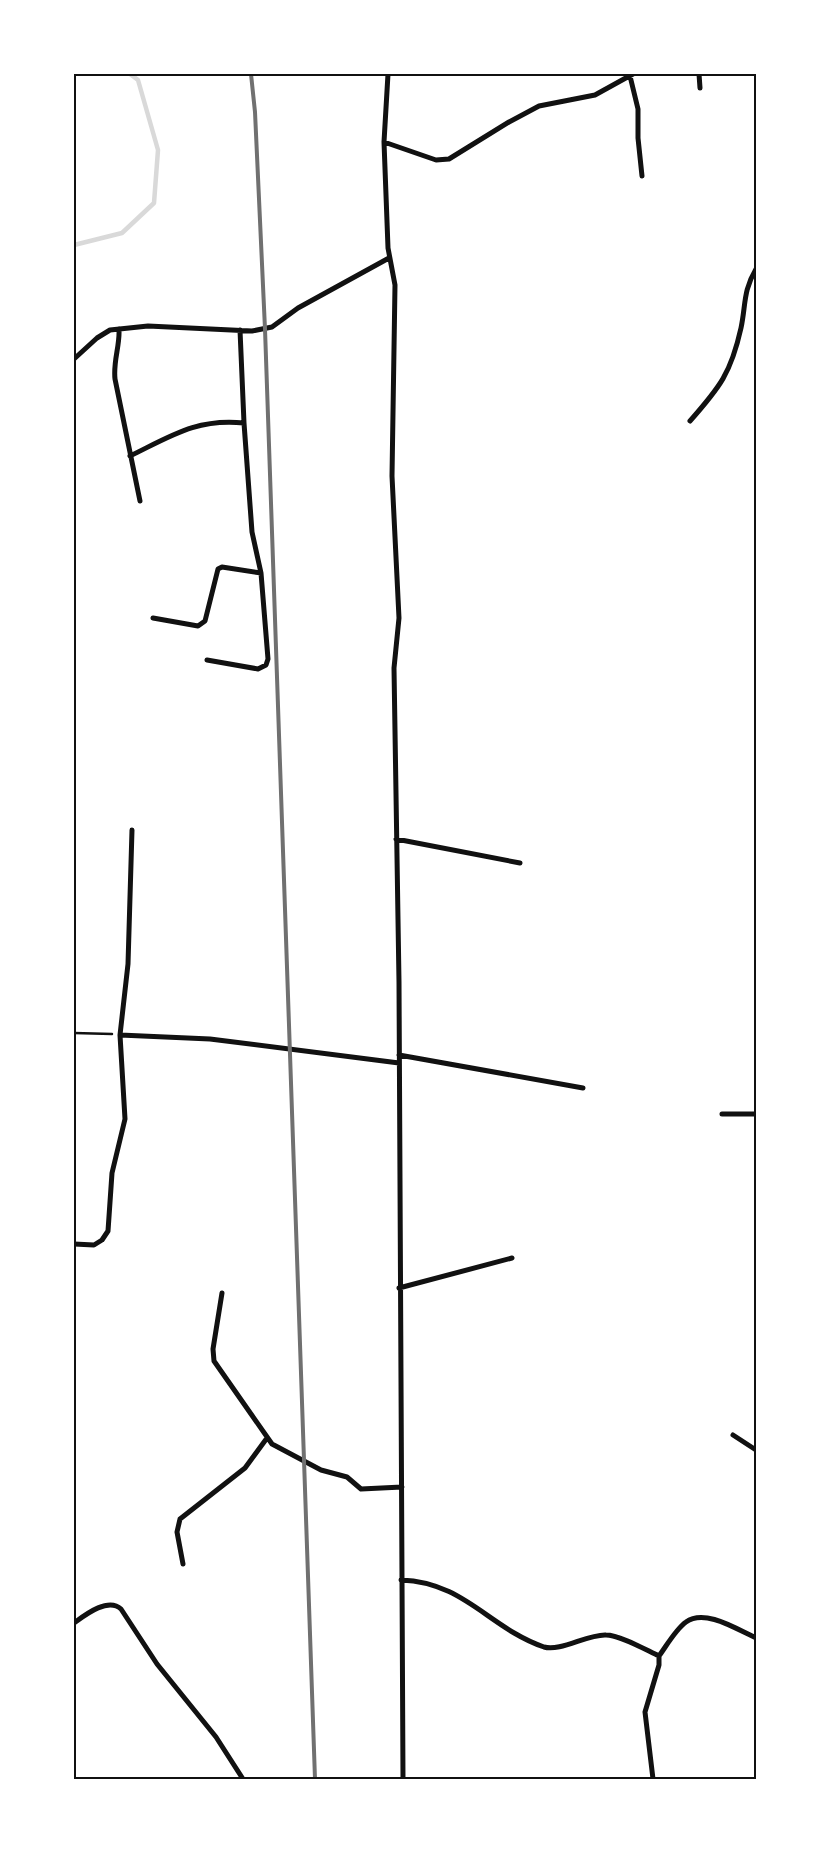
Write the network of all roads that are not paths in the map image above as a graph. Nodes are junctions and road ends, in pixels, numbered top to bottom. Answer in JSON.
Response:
{"nodes":[{"id":1,"x":388,"y":74,"type":"edge"},
{"id":2,"x":699,"y":74,"type":"edge"},
{"id":3,"x":631,"y":75,"type":"edge"},
{"id":4,"x":700,"y":88,"type":"dead end"},
{"id":5,"x":384,"y":142,"type":"junction"},
{"id":6,"x":642,"y":176,"type":"dead end"},
{"id":7,"x":389,"y":258,"type":"junction"},
{"id":8,"x":756,"y":269,"type":"edge"},
{"id":9,"x":119,"y":329,"type":"junction"},
{"id":10,"x":240,"y":330,"type":"junction"},
{"id":11,"x":74,"y":359,"type":"edge"},
{"id":12,"x":690,"y":421,"type":"dead end"},
{"id":13,"x":244,"y":423,"type":"junction"},
{"id":14,"x":130,"y":456,"type":"junction"},
{"id":15,"x":140,"y":501,"type":"dead end"},
{"id":16,"x":261,"y":573,"type":"junction"},
{"id":17,"x":153,"y":618,"type":"dead end"},
{"id":18,"x":207,"y":660,"type":"dead end"},
{"id":19,"x":132,"y":830,"type":"dead end"},
{"id":20,"x":396,"y":839,"type":"junction"},
{"id":21,"x":520,"y":863,"type":"dead end"},
{"id":22,"x":120,"y":1034,"type":"junction"},
{"id":23,"x":399,"y":1055,"type":"junction"},
{"id":24,"x":399,"y":1063,"type":"junction"},
{"id":25,"x":583,"y":1088,"type":"dead end"},
{"id":26,"x":722,"y":1114,"type":"dead end"},
{"id":27,"x":756,"y":1114,"type":"edge"},
{"id":28,"x":74,"y":1244,"type":"edge"},
{"id":29,"x":512,"y":1258,"type":"dead end"},
{"id":30,"x":399,"y":1288,"type":"junction"},
{"id":31,"x":222,"y":1293,"type":"dead end"},
{"id":32,"x":733,"y":1436,"type":"dead end"},
{"id":33,"x":267,"y":1438,"type":"junction"},
{"id":34,"x":756,"y":1450,"type":"edge"},
{"id":35,"x":402,"y":1487,"type":"junction"},
{"id":36,"x":183,"y":1564,"type":"dead end"},
{"id":37,"x":401,"y":1580,"type":"junction"},
{"id":38,"x":74,"y":1623,"type":"edge"},
{"id":39,"x":756,"y":1638,"type":"edge"},
{"id":40,"x":659,"y":1656,"type":"junction"},
{"id":41,"x":243,"y":1779,"type":"edge"},
{"id":42,"x":403,"y":1779,"type":"edge"},
{"id":43,"x":653,"y":1779,"type":"edge"}],
"edges":[{"from":1,"to":5,"type":"street"},
{"from":2,"to":4,"type":"street"},
{"from":3,"to":5,"type":"street"},
{"from":3,"to":6,"type":"street"},
{"from":5,"to":7,"type":"street"},
{"from":7,"to":10,"type":"street"},
{"from":7,"to":20,"type":"street"},
{"from":8,"to":12,"type":"street"},
{"from":9,"to":10,"type":"street"},
{"from":9,"to":11,"type":"street"},
{"from":9,"to":14,"type":"street"},
{"from":10,"to":13,"type":"street"},
{"from":13,"to":14,"type":"street"},
{"from":13,"to":16,"type":"street"},
{"from":14,"to":15,"type":"street"},
{"from":16,"to":17,"type":"street"},
{"from":16,"to":18,"type":"street"},
{"from":19,"to":22,"type":"street"},
{"from":20,"to":21,"type":"street"},
{"from":20,"to":23,"type":"street"},
{"from":22,"to":24,"type":"street"},
{"from":22,"to":28,"type":"street"},
{"from":23,"to":24,"type":"street"},
{"from":23,"to":25,"type":"street"},
{"from":24,"to":30,"type":"street"},
{"from":26,"to":27,"type":"street"},
{"from":29,"to":30,"type":"street"},
{"from":30,"to":35,"type":"street"},
{"from":31,"to":33,"type":"street"},
{"from":32,"to":34,"type":"street"},
{"from":33,"to":35,"type":"street"},
{"from":33,"to":36,"type":"street"},
{"from":35,"to":37,"type":"street"},
{"from":37,"to":40,"type":"street"},
{"from":37,"to":42,"type":"street"},
{"from":38,"to":41,"type":"street"},
{"from":39,"to":40,"type":"street"},
{"from":40,"to":43,"type":"street"}]}
